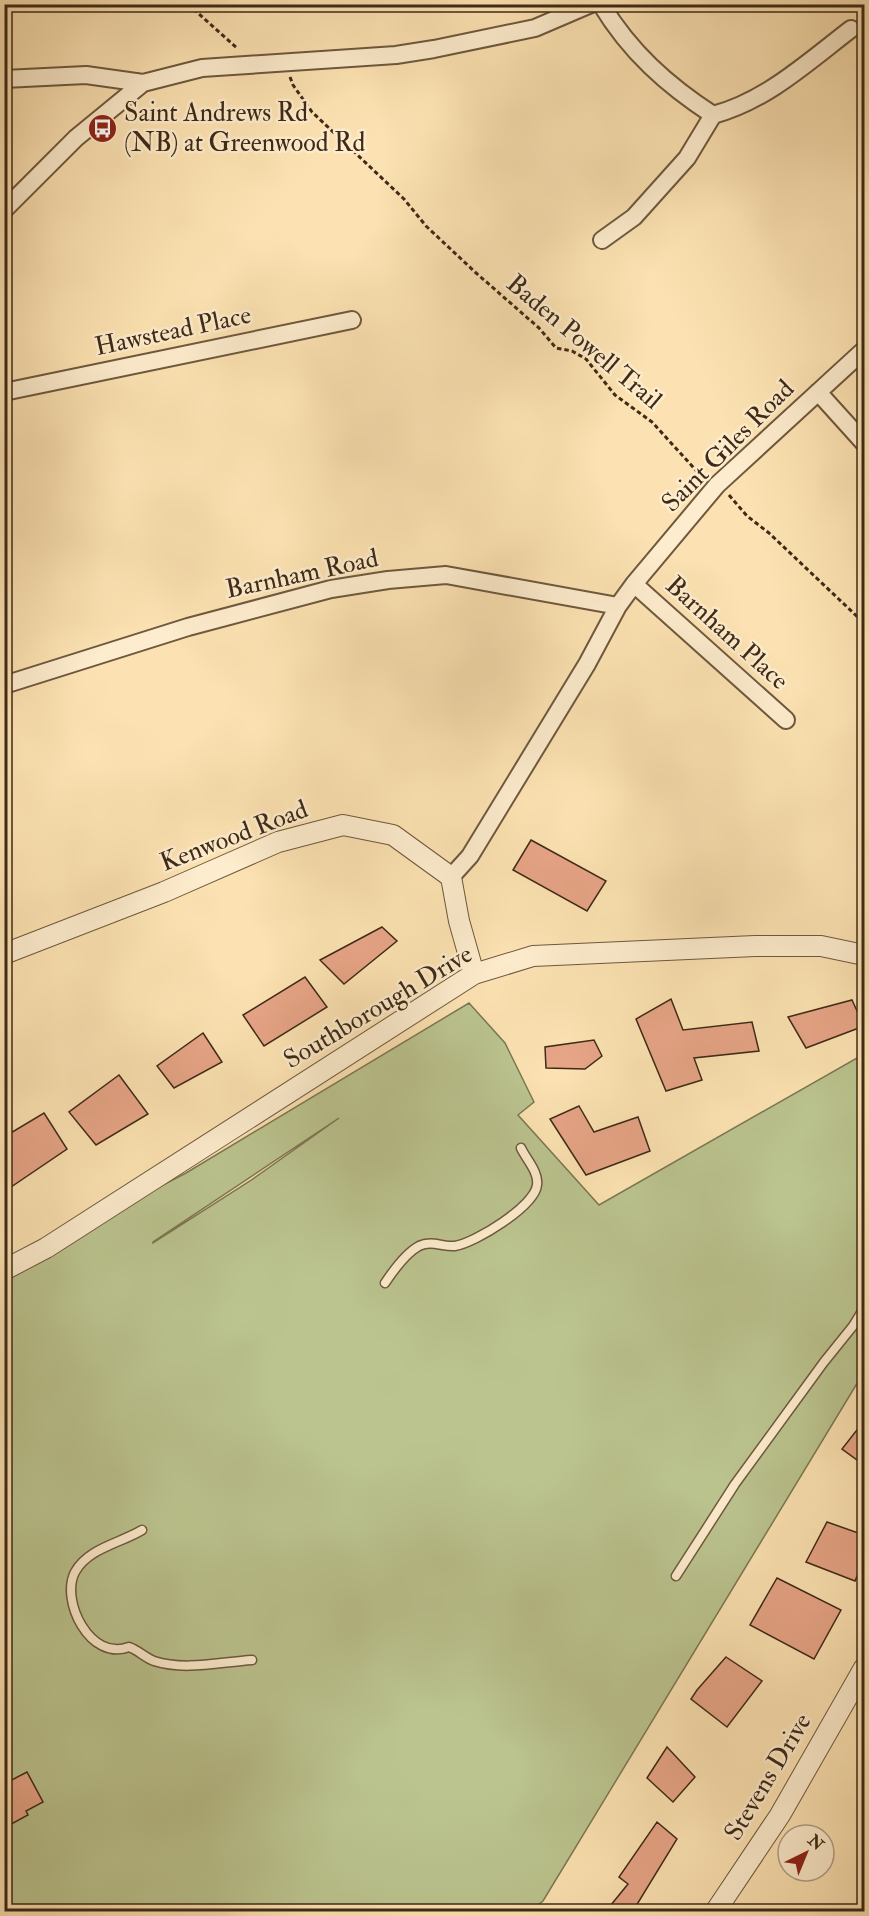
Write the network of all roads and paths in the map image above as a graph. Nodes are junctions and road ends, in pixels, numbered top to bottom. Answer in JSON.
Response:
{"nodes":[{"id":1,"x":591,"y":4,"type":"edge"},
{"id":2,"x":601,"y":4,"type":"edge"},
{"id":3,"x":851,"y":29,"type":"dead end"},
{"id":4,"x":4,"y":79,"type":"edge"},
{"id":5,"x":143,"y":82,"type":"junction"},
{"id":6,"x":713,"y":115,"type":"junction"},
{"id":7,"x":334,"y":134,"type":"dead end"},
{"id":8,"x":4,"y":210,"type":"edge"},
{"id":9,"x":602,"y":240,"type":"dead end"},
{"id":10,"x":352,"y":320,"type":"dead end"},
{"id":11,"x":864,"y":350,"type":"edge"},
{"id":12,"x":4,"y":392,"type":"edge"},
{"id":13,"x":818,"y":392,"type":"junction"},
{"id":14,"x":864,"y":443,"type":"edge"},
{"id":15,"x":717,"y":485,"type":"junction"},
{"id":16,"x":634,"y":584,"type":"junction"},
{"id":17,"x":618,"y":606,"type":"junction"},
{"id":18,"x":864,"y":623,"type":"edge"},
{"id":19,"x":4,"y":685,"type":"edge"},
{"id":20,"x":786,"y":720,"type":"dead end"},
{"id":21,"x":451,"y":877,"type":"junction"},
{"id":22,"x":4,"y":954,"type":"edge"},
{"id":23,"x":864,"y":955,"type":"edge"},
{"id":24,"x":474,"y":974,"type":"junction"},
{"id":25,"x":521,"y":1148,"type":"dead end"},
{"id":26,"x":4,"y":1270,"type":"edge"},
{"id":27,"x":385,"y":1283,"type":"dead end"},
{"id":28,"x":864,"y":1308,"type":"edge"},
{"id":29,"x":142,"y":1530,"type":"dead end"},
{"id":30,"x":676,"y":1576,"type":"dead end"},
{"id":31,"x":252,"y":1660,"type":"dead end"},
{"id":32,"x":864,"y":1668,"type":"edge"},
{"id":33,"x":715,"y":1911,"type":"edge"}],
"edges":[{"from":1,"to":5,"type":"street"},
{"from":2,"to":6,"type":"street"},
{"from":3,"to":6,"type":"street"},
{"from":4,"to":5,"type":"street"},
{"from":5,"to":8,"type":"street"},
{"from":6,"to":9,"type":"street"},
{"from":7,"to":15,"type":"path","name":"Baden Powell Trail"},
{"from":10,"to":12,"type":"street","name":"Hawstead Place"},
{"from":11,"to":13,"type":"street","name":"Saint Giles Road"},
{"from":13,"to":14,"type":"street"},
{"from":13,"to":15,"type":"street","name":"Saint Giles Road"},
{"from":15,"to":16,"type":"street","name":"Saint Giles Road"},
{"from":15,"to":18,"type":"path","name":"Baden Powell Trail"},
{"from":16,"to":17,"type":"street"},
{"from":16,"to":20,"type":"street","name":"Barnham Place"},
{"from":17,"to":19,"type":"street","name":"Barnham Road"},
{"from":17,"to":21,"type":"street"},
{"from":21,"to":22,"type":"street","name":"Kenwood Road"},
{"from":21,"to":24,"type":"street"},
{"from":23,"to":24,"type":"street","name":"Southborough Drive"},
{"from":24,"to":26,"type":"street","name":"Southborough Drive"},
{"from":25,"to":27,"type":"lane"},
{"from":28,"to":30,"type":"lane"},
{"from":29,"to":31,"type":"lane"},
{"from":32,"to":33,"type":"street","name":"Stevens Drive"}]}
